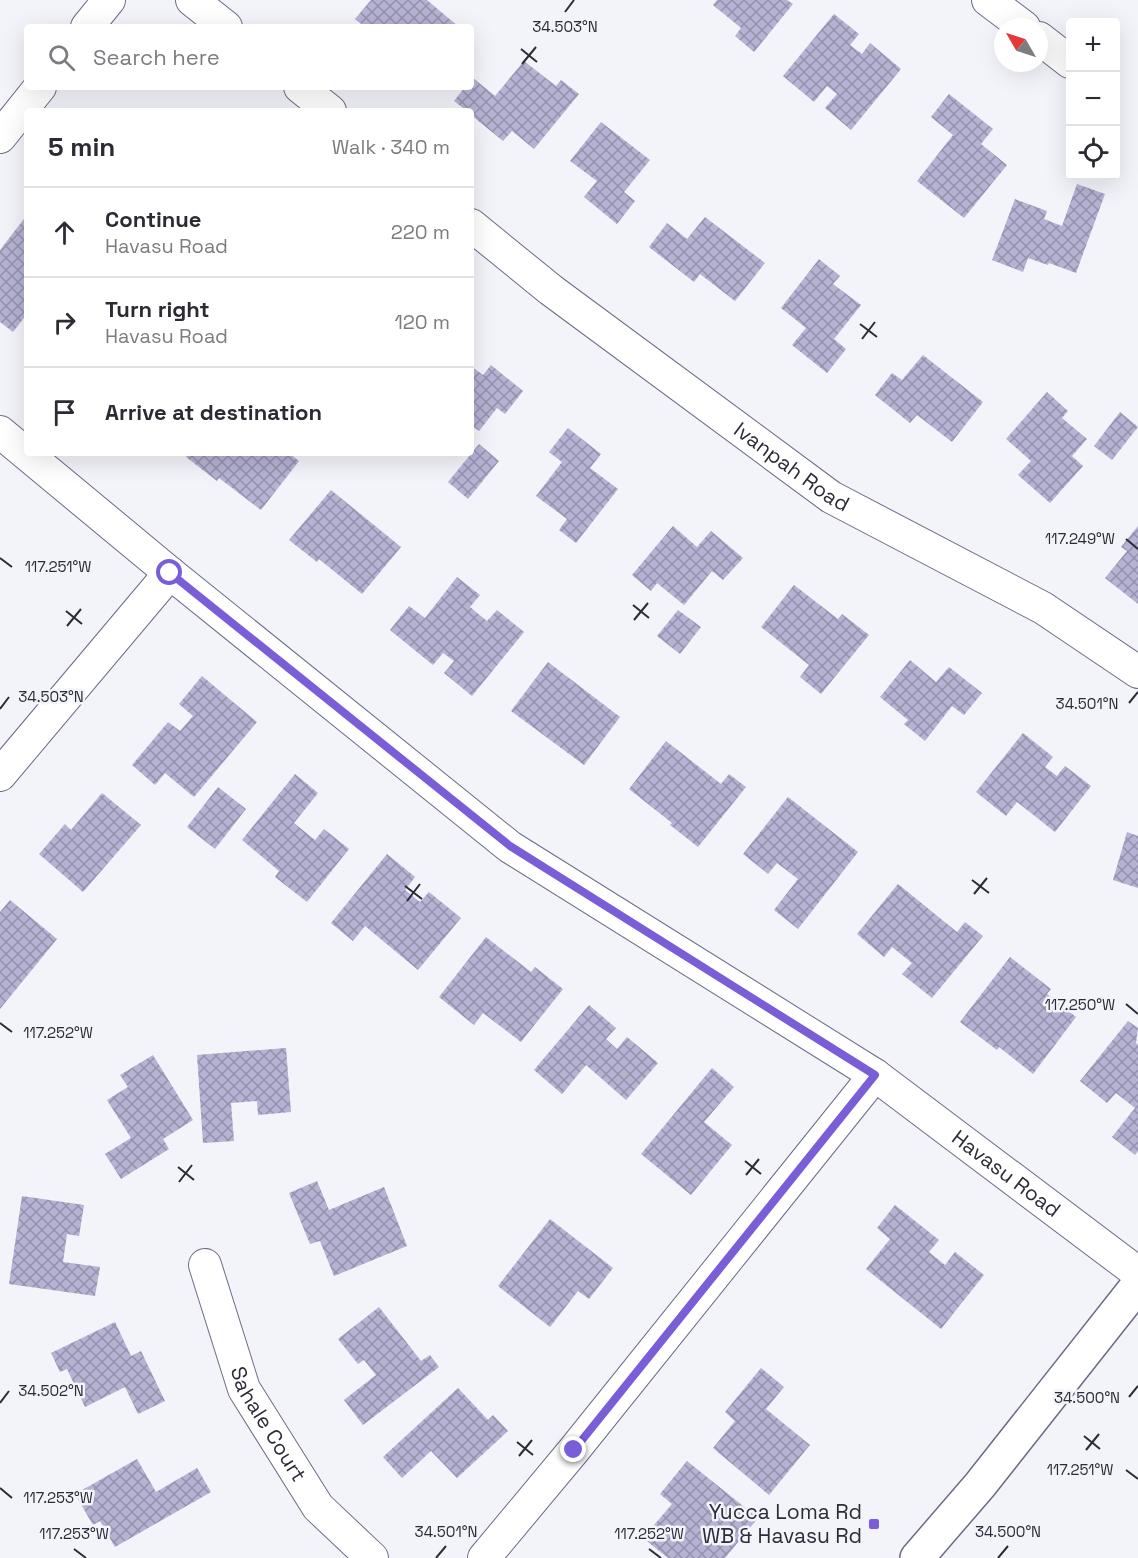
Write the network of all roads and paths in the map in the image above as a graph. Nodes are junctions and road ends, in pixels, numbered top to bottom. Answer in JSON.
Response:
{"nodes":[{"id":1,"x":109,"y":0,"type":"edge"},
{"id":2,"x":192,"y":0,"type":"edge"},
{"id":3,"x":988,"y":0,"type":"edge"},
{"id":4,"x":1012,"y":18,"type":"edge"},
{"id":5,"x":89,"y":24,"type":"edge"},
{"id":6,"x":222,"y":24,"type":"edge"},
{"id":7,"x":1048,"y":45,"type":"edge"},
{"id":8,"x":1066,"y":58,"type":"edge"},
{"id":9,"x":38,"y":90,"type":"edge"},
{"id":10,"x":304,"y":90,"type":"edge"},
{"id":11,"x":326,"y":108,"type":"edge"},
{"id":12,"x":0,"y":137,"type":"edge"},
{"id":13,"x":474,"y":227,"type":"edge"},
{"id":14,"x":0,"y":432,"type":"edge"},
{"id":15,"x":24,"y":452,"type":"edge"},
{"id":16,"x":29,"y":456,"type":"edge"},
{"id":17,"x":170,"y":573,"type":"junction"},
{"id":18,"x":1138,"y":672,"type":"edge"},
{"id":19,"x":0,"y":775,"type":"edge"},
{"id":20,"x":875,"y":1075,"type":"junction"},
{"id":21,"x":205,"y":1265,"type":"dead end"},
{"id":22,"x":1138,"y":1273,"type":"edge"},
{"id":23,"x":1138,"y":1285,"type":"edge"},
{"id":24,"x":372,"y":1558,"type":"edge"},
{"id":25,"x":483,"y":1558,"type":"edge"},
{"id":26,"x":917,"y":1558,"type":"edge"}],
"edges":[{"from":1,"to":5,"type":"street"},
{"from":2,"to":6,"type":"street"},
{"from":3,"to":4,"type":"street"},
{"from":7,"to":8,"type":"street"},
{"from":9,"to":12,"type":"street"},
{"from":10,"to":11,"type":"street"},
{"from":13,"to":18,"type":"street","name":"Ivanpah Road"},
{"from":14,"to":15,"type":"street","name":"Havasu Road"},
{"from":16,"to":17,"type":"street","name":"Havasu Road"},
{"from":17,"to":19,"type":"street"},
{"from":17,"to":20,"type":"street","name":"Havasu Road"},
{"from":20,"to":22,"type":"street","name":"Havasu Road"},
{"from":20,"to":25,"type":"street"},
{"from":21,"to":24,"type":"street","name":"Sahale Court"},
{"from":23,"to":26,"type":"main road"}]}
